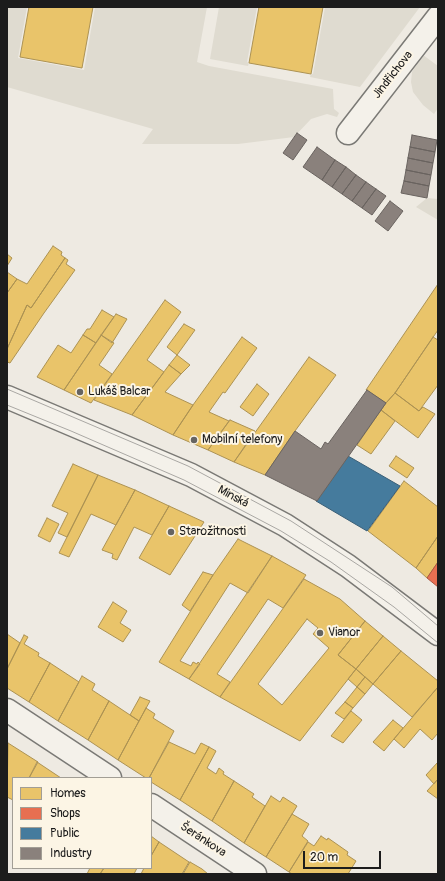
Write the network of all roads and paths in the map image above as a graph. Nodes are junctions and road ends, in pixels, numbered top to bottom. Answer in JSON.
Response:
{"nodes":[{"id":1,"x":438,"y":17,"type":"edge"},
{"id":2,"x":348,"y":133,"type":"dead end"},
{"id":3,"x":7,"y":397,"type":"edge"},
{"id":4,"x":438,"y":634,"type":"edge"},
{"id":5,"x":7,"y":710,"type":"edge"},
{"id":6,"x":108,"y":777,"type":"edge"},
{"id":7,"x":152,"y":806,"type":"edge"},
{"id":8,"x":255,"y":874,"type":"edge"}],
"edges":[{"from":1,"to":2,"type":"street","name":"Jindřichova"},
{"from":3,"to":4,"type":"street","name":"Minská"},
{"from":5,"to":6,"type":"street"},
{"from":7,"to":8,"type":"street","name":"Šeránkova"}]}
